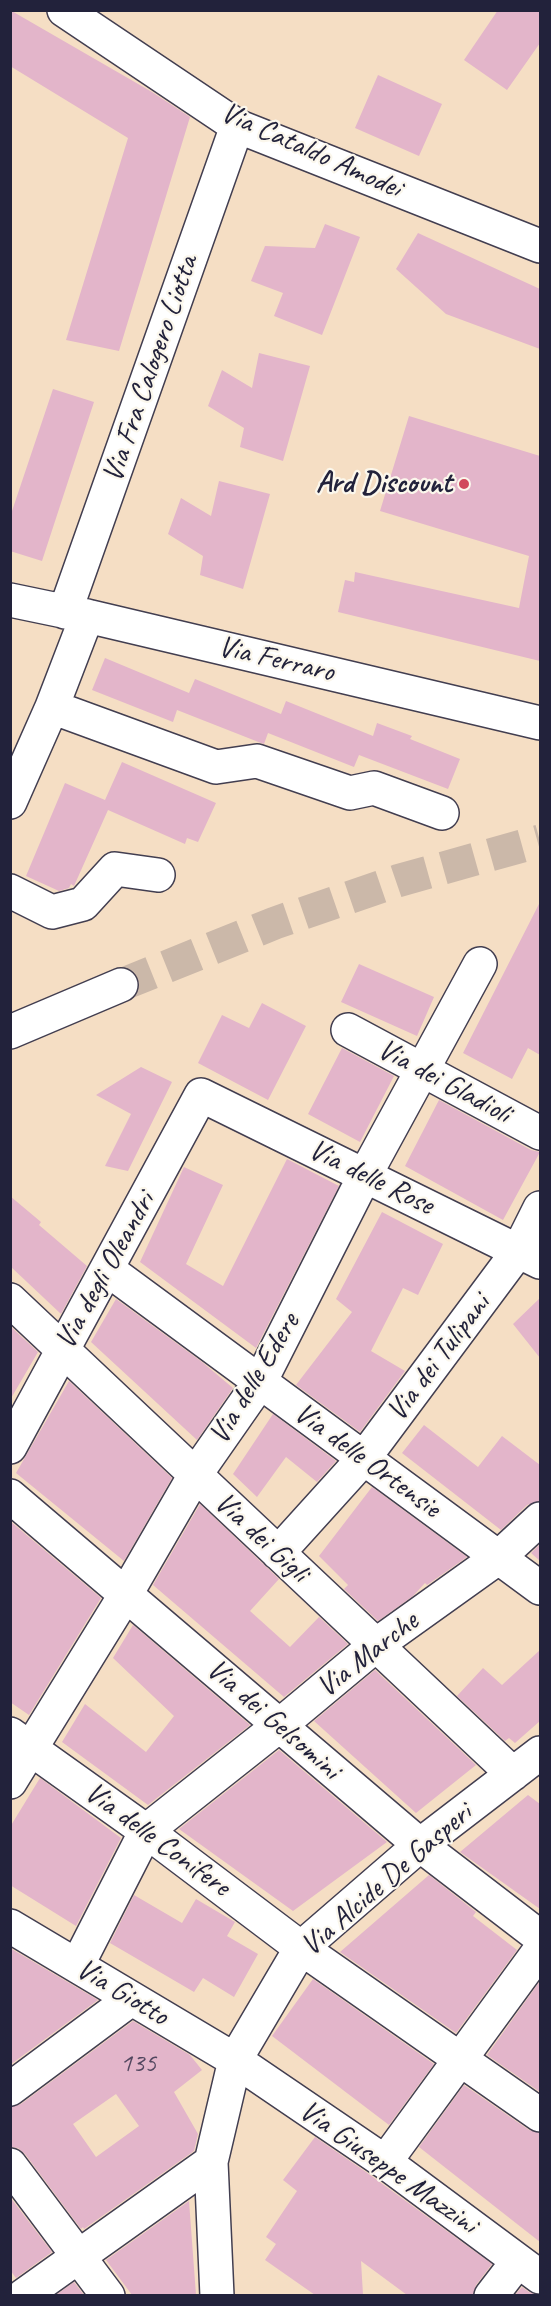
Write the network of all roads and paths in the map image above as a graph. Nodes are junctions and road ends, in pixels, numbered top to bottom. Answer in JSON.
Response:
{"nodes":[{"id":1,"x":64,"y":10,"type":"edge"},
{"id":2,"x":237,"y":126,"type":"junction"},
{"id":3,"x":540,"y":246,"type":"edge"},
{"id":4,"x":10,"y":600,"type":"edge"},
{"id":5,"x":76,"y":614,"type":"junction"},
{"id":6,"x":52,"y":707,"type":"junction"},
{"id":7,"x":540,"y":723,"type":"edge"},
{"id":8,"x":10,"y":802,"type":"edge"},
{"id":9,"x":442,"y":813,"type":"dead end"},
{"id":10,"x":158,"y":875,"type":"dead end"},
{"id":11,"x":10,"y":891,"type":"edge"},
{"id":12,"x":480,"y":964,"type":"dead end"},
{"id":13,"x":121,"y":985,"type":"tunnel mouth"},
{"id":14,"x":348,"y":1030,"type":"dead end"},
{"id":15,"x":10,"y":1032,"type":"edge"},
{"id":16,"x":423,"y":1070,"type":"junction"},
{"id":17,"x":201,"y":1095,"type":"joint"},
{"id":18,"x":540,"y":1133,"type":"edge"},
{"id":19,"x":365,"y":1175,"type":"junction"},
{"id":20,"x":540,"y":1208,"type":"edge"},
{"id":21,"x":530,"y":1256,"type":"edge"},
{"id":22,"x":107,"y":1269,"type":"junction"},
{"id":23,"x":10,"y":1300,"type":"edge"},
{"id":24,"x":63,"y":1349,"type":"junction"},
{"id":25,"x":261,"y":1382,"type":"junction"},
{"id":26,"x":10,"y":1447,"type":"edge"},
{"id":27,"x":364,"y":1458,"type":"junction"},
{"id":28,"x":195,"y":1475,"type":"junction"},
{"id":29,"x":10,"y":1496,"type":"edge"},
{"id":30,"x":540,"y":1519,"type":"edge"},
{"id":31,"x":278,"y":1553,"type":"junction"},
{"id":32,"x":499,"y":1557,"type":"junction"},
{"id":33,"x":540,"y":1588,"type":"edge"},
{"id":34,"x":126,"y":1594,"type":"junction"},
{"id":35,"x":376,"y":1645,"type":"junction"},
{"id":36,"x":280,"y":1725,"type":"junction"},
{"id":37,"x":21,"y":1741,"type":"edge"},
{"id":38,"x":540,"y":1753,"type":"edge"},
{"id":39,"x":513,"y":1774,"type":"junction"},
{"id":40,"x":10,"y":1782,"type":"edge"},
{"id":41,"x":146,"y":1831,"type":"junction"},
{"id":42,"x":420,"y":1845,"type":"junction"},
{"id":43,"x":10,"y":1926,"type":"edge"},
{"id":44,"x":540,"y":1938,"type":"edge"},
{"id":45,"x":302,"y":1948,"type":"junction"},
{"id":46,"x":540,"y":1950,"type":"edge"},
{"id":47,"x":77,"y":1966,"type":"junction"},
{"id":48,"x":131,"y":1999,"type":"junction"},
{"id":49,"x":461,"y":2058,"type":"junction"},
{"id":50,"x":235,"y":2060,"type":"junction"},
{"id":51,"x":10,"y":2089,"type":"edge"},
{"id":52,"x":540,"y":2115,"type":"edge"},
{"id":53,"x":212,"y":2162,"type":"junction"},
{"id":54,"x":385,"y":2163,"type":"junction"},
{"id":55,"x":10,"y":2165,"type":"edge"},
{"id":56,"x":79,"y":2256,"type":"junction"},
{"id":57,"x":529,"y":2269,"type":"edge"},
{"id":58,"x":23,"y":2295,"type":"edge"},
{"id":59,"x":108,"y":2295,"type":"edge"},
{"id":60,"x":218,"y":2295,"type":"edge"},
{"id":61,"x":490,"y":2295,"type":"edge"}],
"edges":[{"from":1,"to":2,"type":"street","name":"Via Cataldo Amodei"},
{"from":2,"to":3,"type":"street","name":"Via Cataldo Amodei"},
{"from":2,"to":5,"type":"street","name":"Via Fra Calogero Liotta"},
{"from":4,"to":5,"type":"street","name":"Via Ferraro"},
{"from":5,"to":6,"type":"street","name":"Via Fra Calogero Liotta"},
{"from":5,"to":7,"type":"street","name":"Via Ferraro"},
{"from":6,"to":8,"type":"street","name":"Via Fra Calogero Liotta"},
{"from":6,"to":9,"type":"street"},
{"from":10,"to":11,"type":"street"},
{"from":12,"to":16,"type":"street","name":"Via delle Edere"},
{"from":13,"to":15,"type":"street"},
{"from":14,"to":16,"type":"street","name":"Via dei Gladioli"},
{"from":16,"to":18,"type":"street","name":"Via dei Gladioli"},
{"from":16,"to":19,"type":"street","name":"Via delle Edere"},
{"from":17,"to":19,"type":"street","name":"Via delle Rose"},
{"from":17,"to":22,"type":"street","name":"Via degli Oleandri"},
{"from":19,"to":21,"type":"street","name":"Via delle Rose"},
{"from":19,"to":25,"type":"street","name":"Via delle Edere"},
{"from":20,"to":21,"type":"street","name":"Via dei Tulipani"},
{"from":21,"to":27,"type":"street","name":"Via dei Tulipani"},
{"from":22,"to":24,"type":"street","name":"Via degli Oleandri"},
{"from":22,"to":25,"type":"street","name":"Via delle Ortensie"},
{"from":23,"to":24,"type":"street","name":"Via dei Gigli"},
{"from":24,"to":26,"type":"street","name":"Via degli Oleandri"},
{"from":24,"to":28,"type":"street","name":"Via dei Gigli"},
{"from":25,"to":27,"type":"street","name":"Via delle Ortensie"},
{"from":25,"to":28,"type":"street","name":"Via delle Edere"},
{"from":27,"to":31,"type":"street","name":"Via dei Tulipani"},
{"from":27,"to":32,"type":"street","name":"Via delle Ortensie"},
{"from":28,"to":31,"type":"street","name":"Via dei Gigli"},
{"from":28,"to":34,"type":"street","name":"Via delle Edere"},
{"from":29,"to":34,"type":"street","name":"Via dei Gelsomini"},
{"from":30,"to":32,"type":"street","name":"Via Marche"},
{"from":31,"to":35,"type":"street","name":"Via dei Gigli"},
{"from":32,"to":33,"type":"street","name":"Via delle Ortensie"},
{"from":32,"to":35,"type":"street","name":"Via Marche"},
{"from":34,"to":36,"type":"street","name":"Via dei Gelsomini"},
{"from":34,"to":37,"type":"street","name":"Via delle Edere"},
{"from":35,"to":36,"type":"street","name":"Via Marche"},
{"from":35,"to":39,"type":"street","name":"Via dei Gigli"},
{"from":36,"to":41,"type":"street","name":"Via Marche"},
{"from":36,"to":42,"type":"street","name":"Via dei Gelsomini"},
{"from":37,"to":40,"type":"street","name":"Via delle Edere"},
{"from":37,"to":41,"type":"street","name":"Via delle Conifere"},
{"from":38,"to":39,"type":"street","name":"Via Alcide De Gasperi"},
{"from":39,"to":42,"type":"street","name":"Via Alcide De Gasperi"},
{"from":41,"to":45,"type":"street","name":"Via delle Conifere"},
{"from":41,"to":47,"type":"street","name":"Via Marche"},
{"from":42,"to":44,"type":"street","name":"Via dei Gelsomini"},
{"from":42,"to":45,"type":"street","name":"Via Alcide De Gasperi"},
{"from":43,"to":47,"type":"street","name":"Via Giotto"},
{"from":45,"to":49,"type":"street","name":"Via delle Conifere"},
{"from":45,"to":50,"type":"street","name":"Via Alcide De Gasperi"},
{"from":46,"to":49,"type":"street"},
{"from":47,"to":48,"type":"street","name":"Via Giotto"},
{"from":48,"to":50,"type":"street","name":"Via Giotto"},
{"from":48,"to":51,"type":"street"},
{"from":49,"to":52,"type":"street","name":"Via delle Conifere"},
{"from":49,"to":54,"type":"street"},
{"from":50,"to":53,"type":"street","name":"Via Alcide De Gasperi"},
{"from":50,"to":54,"type":"street","name":"Via Giuseppe Mazzini"},
{"from":53,"to":56,"type":"street"},
{"from":53,"to":60,"type":"street","name":"Via Alcide De Gasperi"},
{"from":54,"to":57,"type":"street","name":"Via Giuseppe Mazzini"},
{"from":55,"to":56,"type":"street"},
{"from":56,"to":58,"type":"street"},
{"from":56,"to":59,"type":"street"},
{"from":57,"to":61,"type":"street"}]}
